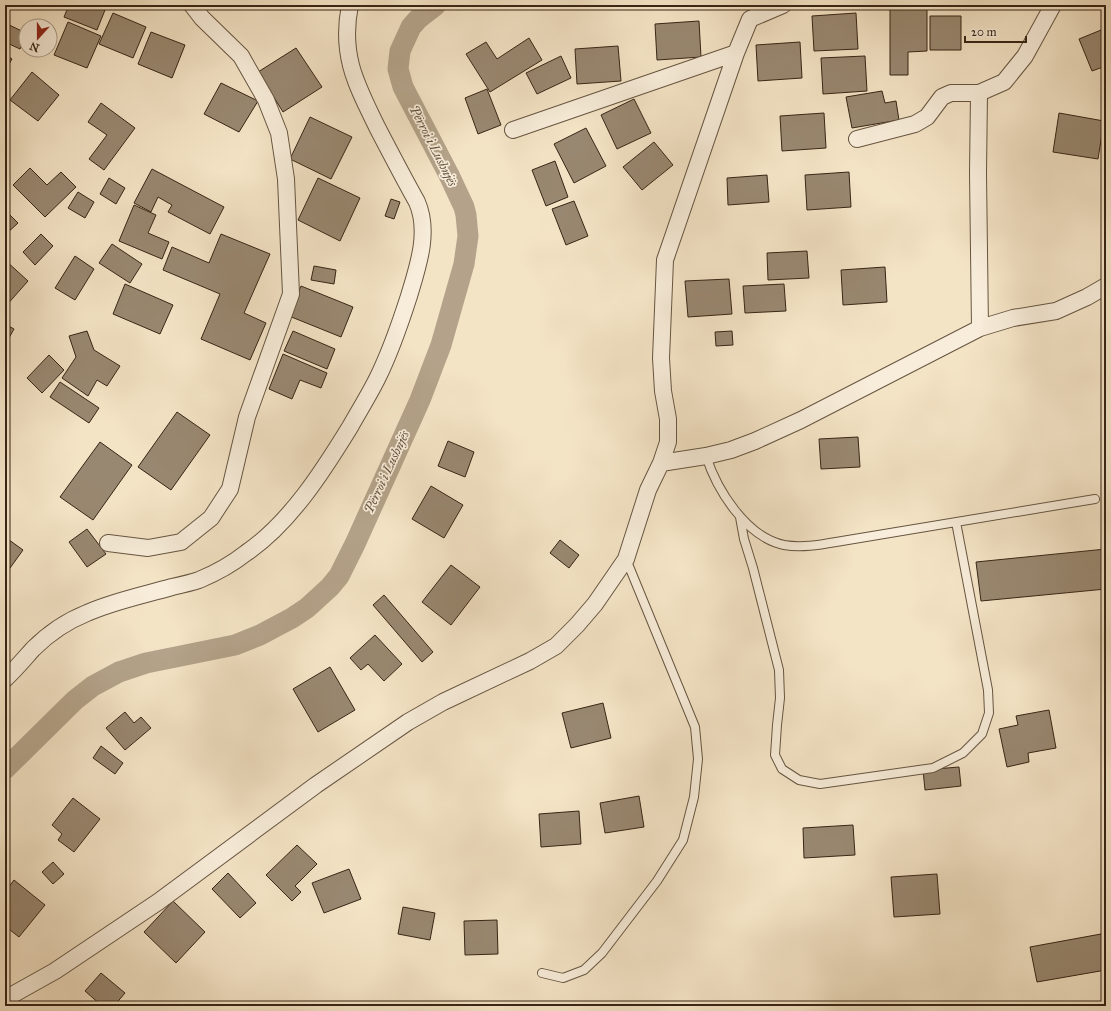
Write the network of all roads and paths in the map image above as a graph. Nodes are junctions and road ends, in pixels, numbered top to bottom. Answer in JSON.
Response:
{"nodes":[{"id":1,"x":192,"y":5,"type":"edge"},
{"id":2,"x":350,"y":5,"type":"edge"},
{"id":3,"x":783,"y":5,"type":"edge"},
{"id":4,"x":1053,"y":5,"type":"edge"},
{"id":5,"x":736,"y":53,"type":"junction"},
{"id":6,"x":979,"y":93,"type":"junction"},
{"id":7,"x":513,"y":130,"type":"dead end"},
{"id":8,"x":857,"y":138,"type":"dead end"},
{"id":9,"x":1106,"y":286,"type":"edge"},
{"id":10,"x":980,"y":328,"type":"junction"},
{"id":11,"x":706,"y":456,"type":"junction"},
{"id":12,"x":661,"y":463,"type":"junction"},
{"id":13,"x":1095,"y":499,"type":"dead end"},
{"id":14,"x":740,"y":517,"type":"junction"},
{"id":15,"x":956,"y":522,"type":"junction"},
{"id":16,"x":108,"y":543,"type":"dead end"},
{"id":17,"x":626,"y":559,"type":"junction"},
{"id":18,"x":5,"y":679,"type":"edge"},
{"id":19,"x":542,"y":973,"type":"dead end"},
{"id":20,"x":5,"y":999,"type":"edge"}],
"edges":[{"from":1,"to":16,"type":"street"},
{"from":2,"to":18,"type":"street"},
{"from":3,"to":5,"type":"street"},
{"from":4,"to":6,"type":"street"},
{"from":5,"to":7,"type":"street"},
{"from":5,"to":12,"type":"street"},
{"from":6,"to":8,"type":"street"},
{"from":6,"to":10,"type":"street"},
{"from":9,"to":10,"type":"street"},
{"from":10,"to":11,"type":"street"},
{"from":11,"to":12,"type":"street"},
{"from":11,"to":14,"type":"lane"},
{"from":12,"to":17,"type":"street"},
{"from":13,"to":15,"type":"lane"},
{"from":14,"to":15,"type":"lane"},
{"from":14,"to":15,"type":"lane"},
{"from":17,"to":19,"type":"lane"},
{"from":17,"to":20,"type":"street"}]}
